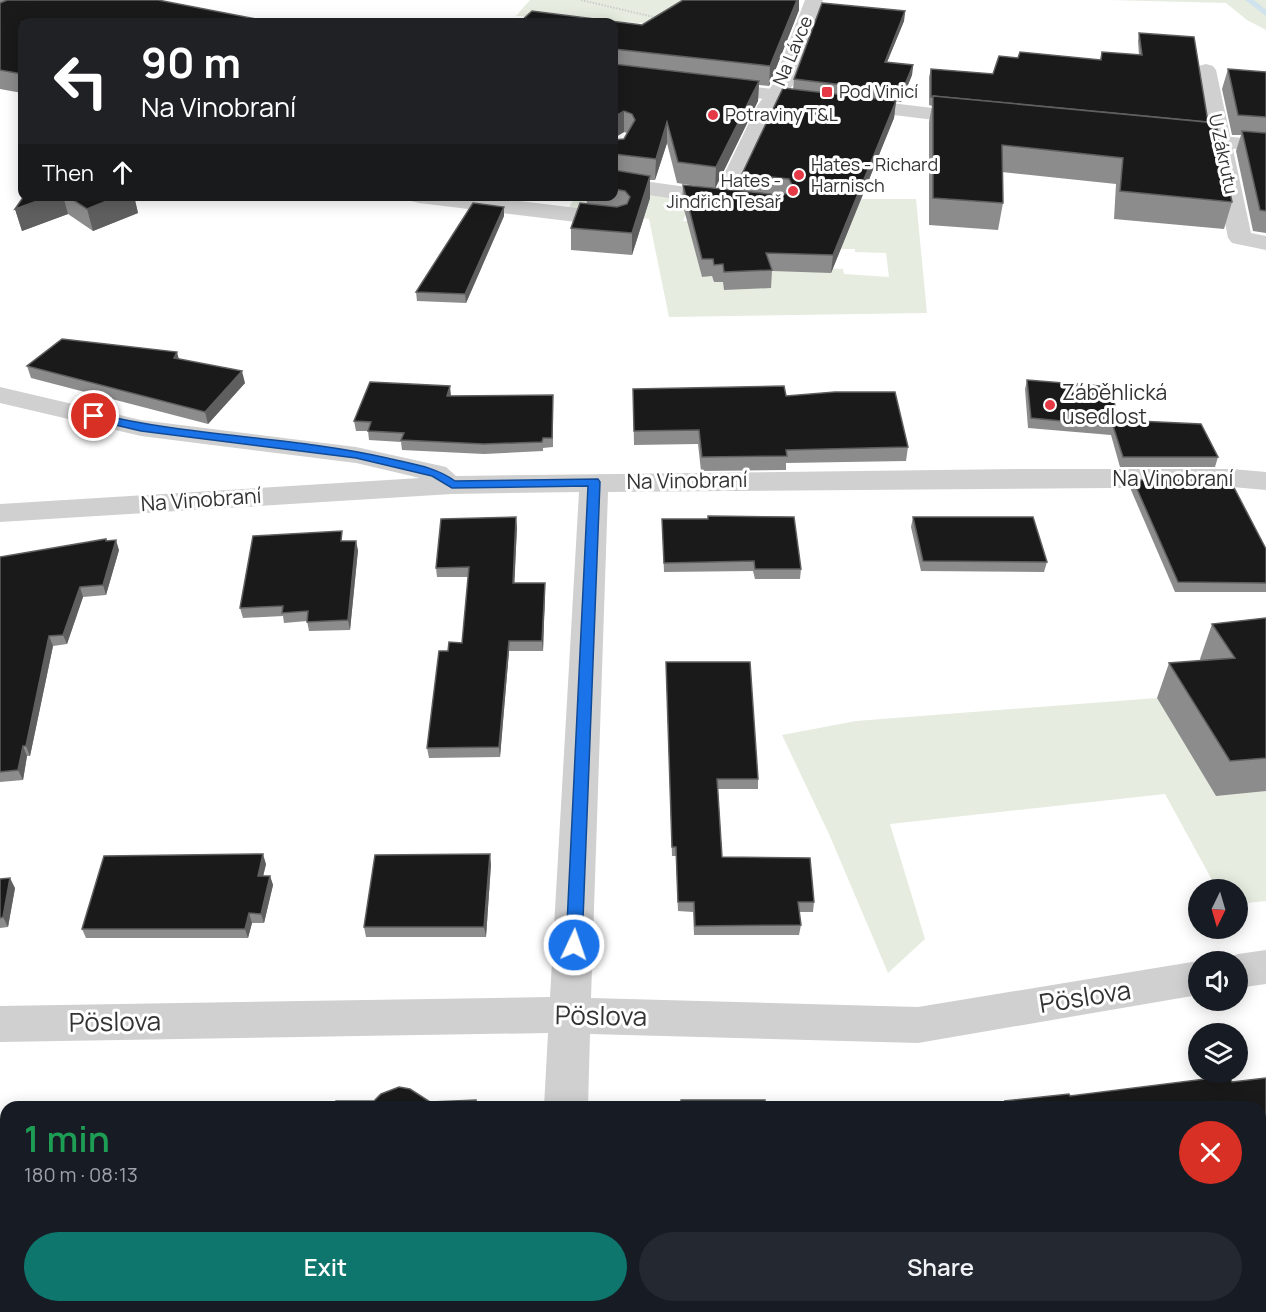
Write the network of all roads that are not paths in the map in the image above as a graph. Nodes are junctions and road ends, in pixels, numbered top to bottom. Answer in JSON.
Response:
{"nodes":[{"id":1,"x":814,"y":0,"type":"edge"},
{"id":2,"x":1206,"y":70,"type":"dead end"},
{"id":3,"x":696,"y":86,"type":"edge"},
{"id":4,"x":774,"y":95,"type":"junction"},
{"id":5,"x":997,"y":121,"type":"edge"},
{"id":6,"x":1152,"y":136,"type":"edge"},
{"id":7,"x":1220,"y":142,"type":"junction"},
{"id":8,"x":1266,"y":146,"type":"edge"},
{"id":9,"x":618,"y":185,"type":"edge"},
{"id":10,"x":723,"y":198,"type":"junction"},
{"id":11,"x":460,"y":201,"type":"edge"},
{"id":12,"x":779,"y":203,"type":"edge"},
{"id":13,"x":617,"y":220,"type":"edge"},
{"id":14,"x":1266,"y":243,"type":"edge"},
{"id":15,"x":0,"y":395,"type":"edge"},
{"id":16,"x":1266,"y":481,"type":"edge"},
{"id":17,"x":594,"y":482,"type":"junction"},
{"id":18,"x":452,"y":485,"type":"junction"},
{"id":19,"x":0,"y":513,"type":"edge"},
{"id":20,"x":1266,"y":966,"type":"edge"},
{"id":21,"x":1248,"y":969,"type":"edge"},
{"id":22,"x":1188,"y":980,"type":"edge"},
{"id":23,"x":571,"y":1015,"type":"junction"},
{"id":24,"x":0,"y":1024,"type":"edge"},
{"id":25,"x":566,"y":1101,"type":"edge"}],
"edges":[{"from":1,"to":4,"type":"street","name":"Na Lávce"},
{"from":2,"to":7,"type":"street","name":"U Zákrutu"},
{"from":3,"to":4,"type":"street"},
{"from":4,"to":5,"type":"street"},
{"from":4,"to":10,"type":"street","name":"Na Lávce"},
{"from":6,"to":7,"type":"street"},
{"from":7,"to":8,"type":"street"},
{"from":7,"to":14,"type":"street","name":"U Zákrutu"},
{"from":9,"to":10,"type":"street"},
{"from":10,"to":12,"type":"street"},
{"from":11,"to":13,"type":"street"},
{"from":15,"to":18,"type":"street"},
{"from":16,"to":17,"type":"street","name":"Na Vinobraní"},
{"from":17,"to":18,"type":"street","name":"Na Vinobraní"},
{"from":17,"to":23,"type":"street"},
{"from":18,"to":19,"type":"street","name":"Na Vinobraní"},
{"from":20,"to":21,"type":"street"},
{"from":22,"to":23,"type":"street","name":"Pöslova"},
{"from":23,"to":24,"type":"street","name":"Pöslova"},
{"from":23,"to":25,"type":"street"}]}
